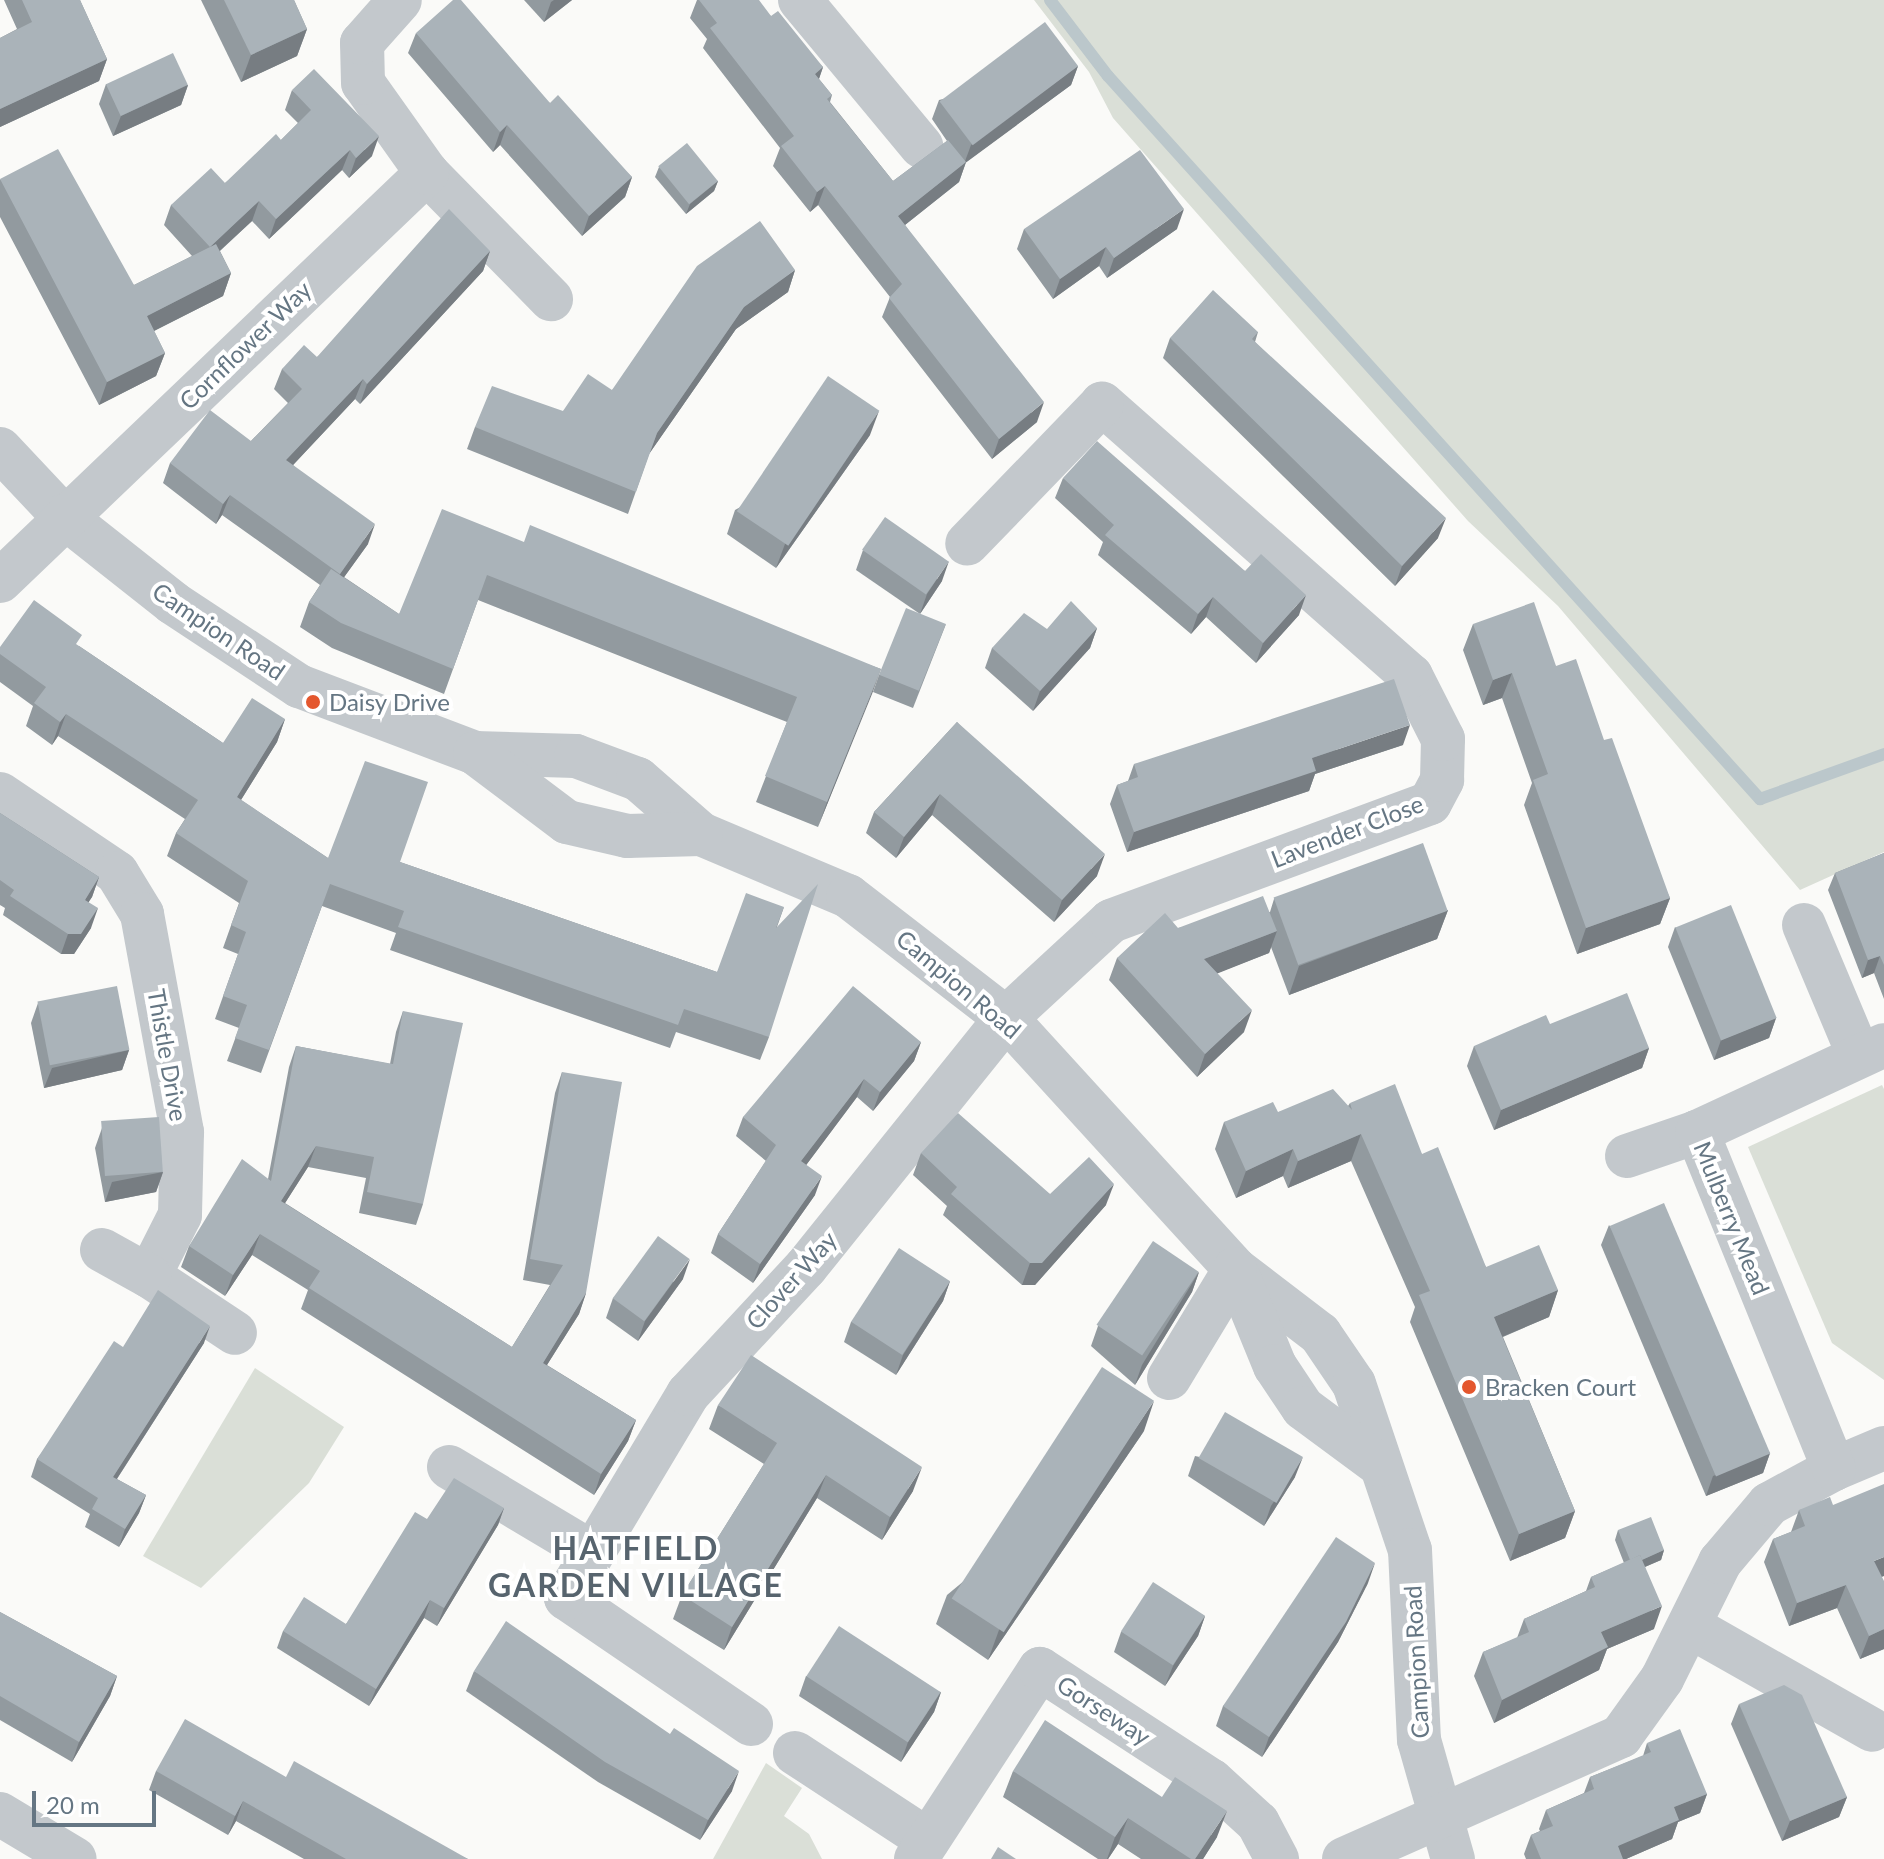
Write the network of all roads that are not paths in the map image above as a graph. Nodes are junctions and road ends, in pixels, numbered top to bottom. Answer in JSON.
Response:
{"nodes":[{"id":1,"x":400,"y":0,"type":"edge"},
{"id":2,"x":800,"y":0,"type":"edge"},
{"id":3,"x":921,"y":146,"type":"dead end"},
{"id":4,"x":427,"y":173,"type":"junction"},
{"id":5,"x":551,"y":299,"type":"dead end"},
{"id":6,"x":0,"y":449,"type":"edge"},
{"id":7,"x":63,"y":516,"type":"junction"},
{"id":8,"x":967,"y":544,"type":"dead end"},
{"id":9,"x":0,"y":581,"type":"edge"},
{"id":10,"x":475,"y":753,"type":"junction"},
{"id":11,"x":0,"y":794,"type":"edge"},
{"id":12,"x":701,"y":834,"type":"junction"},
{"id":13,"x":1804,"y":925,"type":"dead end"},
{"id":14,"x":1006,"y":1018,"type":"junction"},
{"id":15,"x":1871,"y":1051,"type":"edge"},
{"id":16,"x":1697,"y":1132,"type":"junction"},
{"id":17,"x":1627,"y":1156,"type":"dead end"},
{"id":18,"x":102,"y":1250,"type":"dead end"},
{"id":19,"x":1235,"y":1269,"type":"junction"},
{"id":20,"x":149,"y":1276,"type":"junction"},
{"id":21,"x":235,"y":1333,"type":"dead end"},
{"id":22,"x":1169,"y":1378,"type":"dead end"},
{"id":23,"x":1884,"y":1448,"type":"edge"},
{"id":24,"x":1380,"y":1465,"type":"junction"},
{"id":25,"x":449,"y":1467,"type":"dead end"},
{"id":26,"x":1834,"y":1469,"type":"junction"},
{"id":27,"x":591,"y":1552,"type":"junction"},
{"id":28,"x":1691,"y":1627,"type":"junction"},
{"id":29,"x":751,"y":1724,"type":"dead end"},
{"id":30,"x":1872,"y":1730,"type":"dead end"},
{"id":31,"x":795,"y":1753,"type":"dead end"},
{"id":32,"x":0,"y":1814,"type":"edge"},
{"id":33,"x":1445,"y":1840,"type":"edge"},
{"id":34,"x":922,"y":1850,"type":"edge"},
{"id":35,"x":75,"y":1859,"type":"edge"},
{"id":36,"x":1277,"y":1859,"type":"edge"},
{"id":37,"x":1344,"y":1859,"type":"edge"}],
"edges":[{"from":1,"to":4,"type":"street"},
{"from":2,"to":3,"type":"street"},
{"from":4,"to":5,"type":"street"},
{"from":4,"to":7,"type":"street","name":"Cornflower Way"},
{"from":6,"to":7,"type":"street","name":"Campion Road"},
{"from":7,"to":9,"type":"street"},
{"from":7,"to":10,"type":"street","name":"Campion Road"},
{"from":8,"to":14,"type":"street","name":"Lavender Close"},
{"from":10,"to":12,"type":"street","name":"Campion Road"},
{"from":10,"to":12,"type":"street","name":"Campion Road"},
{"from":11,"to":20,"type":"street","name":"Thistle Drive"},
{"from":12,"to":14,"type":"street","name":"Campion Road"},
{"from":13,"to":15,"type":"street","name":"Mulberry Mead"},
{"from":14,"to":19,"type":"street","name":"Campion Road"},
{"from":14,"to":27,"type":"street","name":"Clover Way"},
{"from":15,"to":16,"type":"street","name":"Mulberry Mead"},
{"from":16,"to":17,"type":"street"},
{"from":16,"to":26,"type":"street","name":"Mulberry Mead"},
{"from":18,"to":20,"type":"street"},
{"from":19,"to":22,"type":"street"},
{"from":19,"to":24,"type":"street","name":"Campion Road"},
{"from":19,"to":24,"type":"street","name":"Campion Road"},
{"from":20,"to":21,"type":"street"},
{"from":23,"to":26,"type":"street"},
{"from":24,"to":33,"type":"street","name":"Campion Road"},
{"from":25,"to":27,"type":"street"},
{"from":26,"to":28,"type":"street"},
{"from":27,"to":29,"type":"street","name":"Clover Way"},
{"from":28,"to":30,"type":"street"},
{"from":28,"to":33,"type":"street"},
{"from":31,"to":34,"type":"street","name":"Gorseway"},
{"from":32,"to":35,"type":"street"},
{"from":33,"to":37,"type":"street"},
{"from":34,"to":36,"type":"street","name":"Gorseway"}]}
